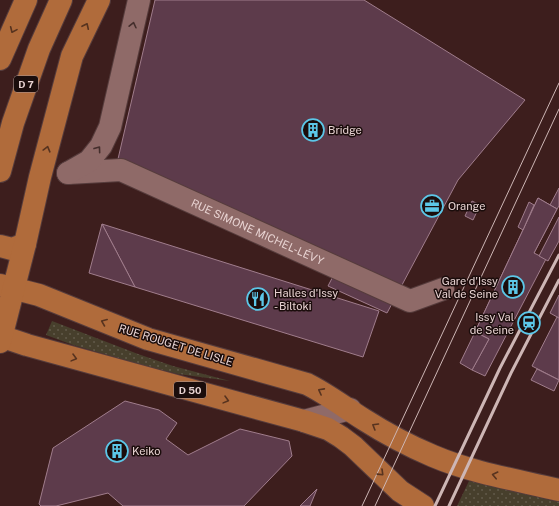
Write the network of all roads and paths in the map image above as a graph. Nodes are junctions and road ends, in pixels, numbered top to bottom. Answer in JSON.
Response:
{"nodes":[{"id":1,"x":26,"y":0,"type":"edge"},
{"id":2,"x":61,"y":0,"type":"edge"},
{"id":3,"x":99,"y":0,"type":"edge"},
{"id":4,"x":139,"y":0,"type":"edge"},
{"id":5,"x":0,"y":59,"type":"edge"},
{"id":6,"x":0,"y":171,"type":"edge"},
{"id":7,"x":68,"y":173,"type":"junction"},
{"id":8,"x":40,"y":177,"type":"junction"},
{"id":9,"x":26,"y":244,"type":"junction"},
{"id":10,"x":0,"y":246,"type":"edge"},
{"id":11,"x":7,"y":287,"type":"edge"},
{"id":12,"x":443,"y":289,"type":"dead end"},
{"id":13,"x":0,"y":338,"type":"edge"},
{"id":14,"x":350,"y":409,"type":"junction"},
{"id":15,"x":304,"y":421,"type":"junction"},
{"id":16,"x":559,"y":490,"type":"edge"},
{"id":17,"x":423,"y":506,"type":"edge"}],
"edges":[{"from":1,"to":5,"type":"main road","one_way":true},
{"from":2,"to":6,"type":"main road","number":"D 7"},
{"from":8,"to":3,"type":"main road","one_way":true},
{"from":7,"to":4,"type":"street","one_way":true},
{"from":7,"to":8,"type":"street","name":"RUE SIMONE MICHEL-LÉVY"},
{"from":7,"to":12,"type":"street","name":"RUE SIMONE MICHEL-LÉVY"},
{"from":8,"to":9,"type":"main road"},
{"from":9,"to":10,"type":"main road"},
{"from":9,"to":11,"type":"main road"},
{"from":11,"to":13,"type":"main road"},
{"from":14,"to":11,"type":"main road","name":"RUE ROUGET DE LISLE","one_way":true},
{"from":13,"to":15,"type":"main road","number":"D 50","one_way":true},
{"from":14,"to":15,"type":"street","number":"D 50"},
{"from":16,"to":14,"type":"main road","name":"RUE ROUGET DE LISLE","one_way":true},
{"from":15,"to":17,"type":"main road","number":"D 50","one_way":true}]}
